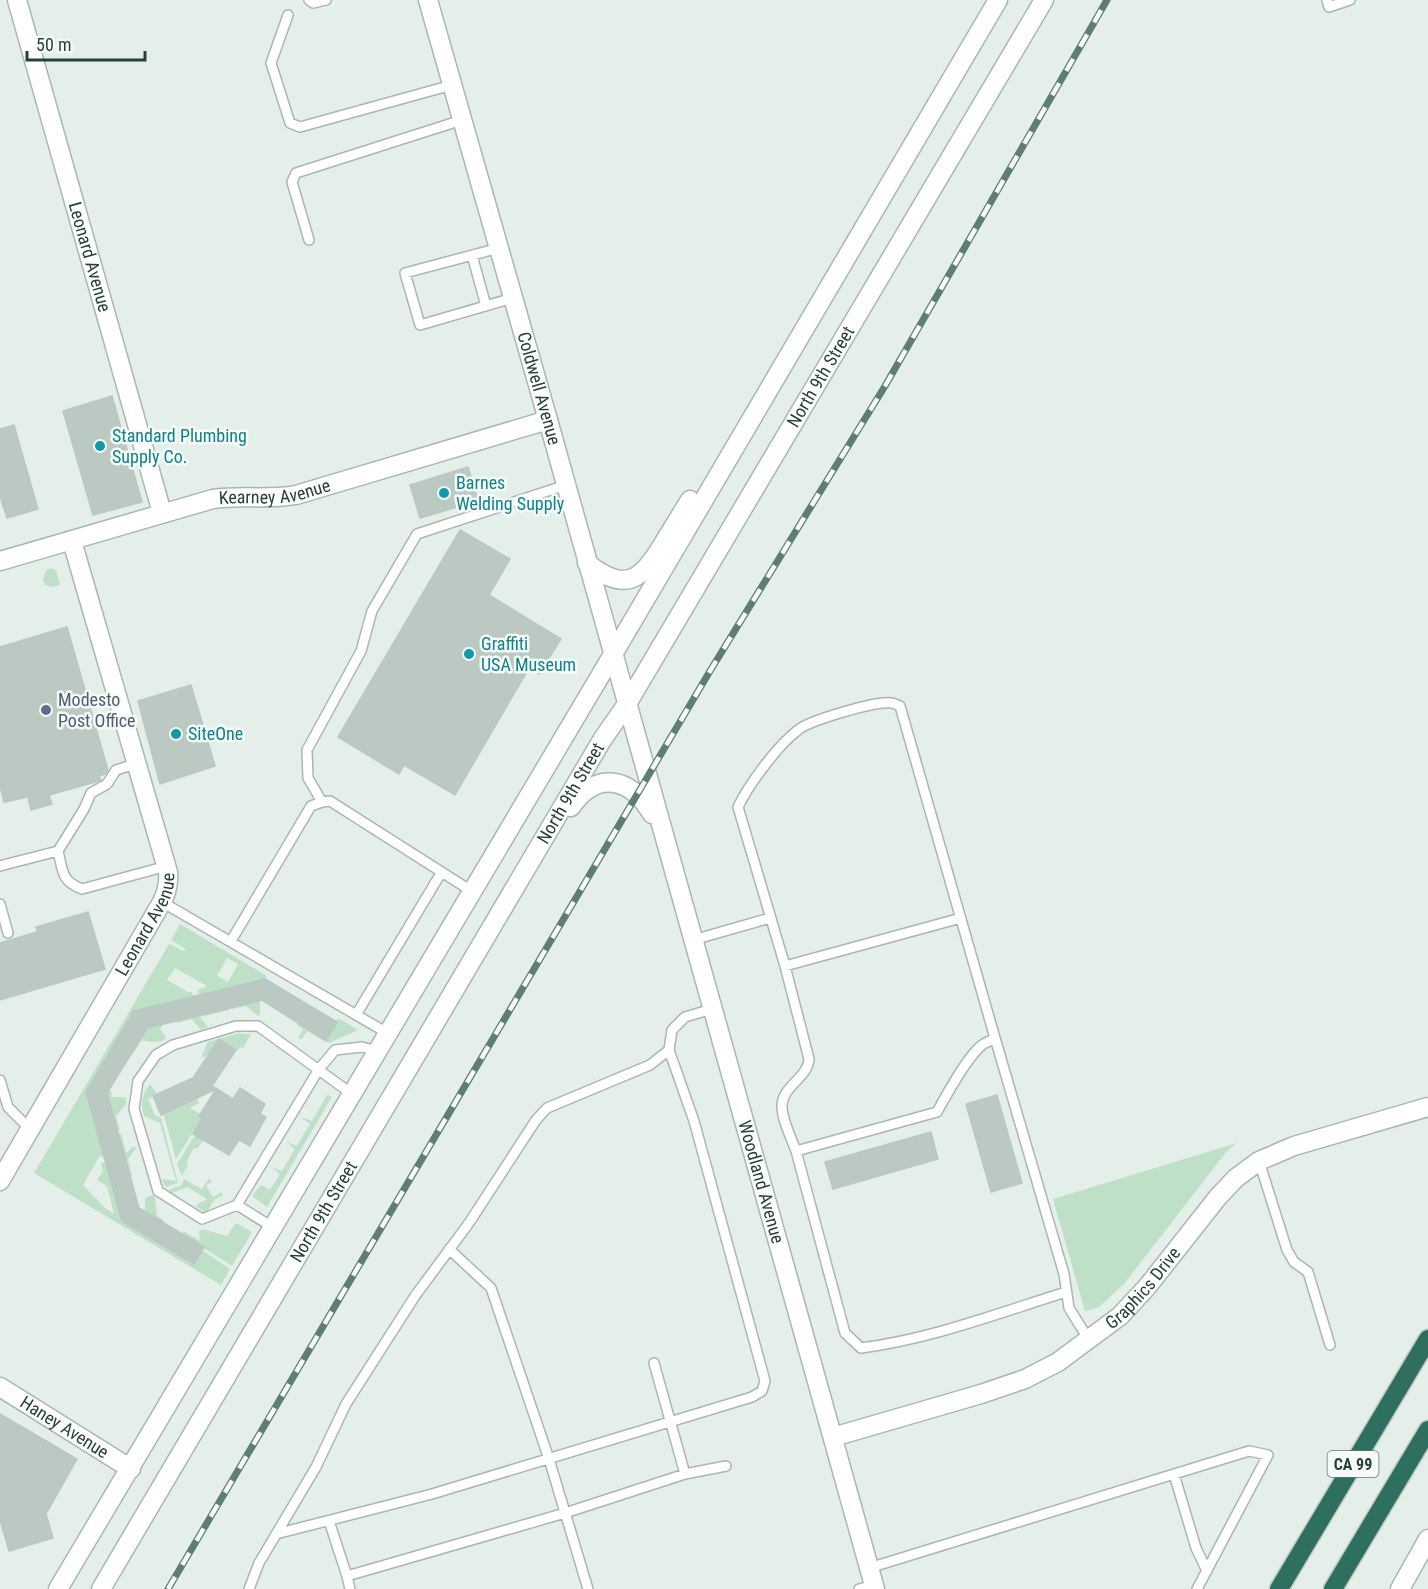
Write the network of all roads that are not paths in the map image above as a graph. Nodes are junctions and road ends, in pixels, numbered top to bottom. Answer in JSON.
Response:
{"nodes":[{"id":1,"x":17,"y":0,"type":"edge"},
{"id":2,"x":309,"y":0,"type":"edge"},
{"id":3,"x":326,"y":0,"type":"edge"},
{"id":4,"x":428,"y":0,"type":"edge"},
{"id":5,"x":998,"y":0,"type":"edge"},
{"id":6,"x":1044,"y":0,"type":"edge"},
{"id":7,"x":1327,"y":0,"type":"edge"},
{"id":8,"x":1350,"y":0,"type":"edge"},
{"id":9,"x":288,"y":15,"type":"dead end"},
{"id":10,"x":452,"y":85,"type":"junction"},
{"id":11,"x":462,"y":120,"type":"junction"},
{"id":12,"x":309,"y":240,"type":"dead end"},
{"id":13,"x":499,"y":248,"type":"junction"},
{"id":14,"x":472,"y":255,"type":"junction"},
{"id":15,"x":513,"y":298,"type":"junction"},
{"id":16,"x":486,"y":306,"type":"junction"},
{"id":17,"x":548,"y":420,"type":"junction"},
{"id":18,"x":713,"y":484,"type":"junction"},
{"id":19,"x":566,"y":485,"type":"junction"},
{"id":20,"x":162,"y":513,"type":"junction"},
{"id":21,"x":72,"y":541,"type":"junction"},
{"id":22,"x":0,"y":561,"type":"edge"},
{"id":23,"x":587,"y":563,"type":"junction"},
{"id":24,"x":612,"y":656,"type":"junction"},
{"id":25,"x":627,"y":704,"type":"junction"},
{"id":26,"x":138,"y":763,"type":"junction"},
{"id":27,"x":648,"y":777,"type":"joint"},
{"id":28,"x":322,"y":802,"type":"junction"},
{"id":29,"x":662,"y":831,"type":"junction"},
{"id":30,"x":58,"y":851,"type":"junction"},
{"id":31,"x":0,"y":866,"type":"edge"},
{"id":32,"x":167,"y":866,"type":"junction"},
{"id":33,"x":525,"y":870,"type":"junction"},
{"id":34,"x":441,"y":873,"type":"junction"},
{"id":35,"x":473,"y":892,"type":"junction"},
{"id":36,"x":162,"y":902,"type":"junction"},
{"id":37,"x":0,"y":904,"type":"edge"},
{"id":38,"x":770,"y":918,"type":"junction"},
{"id":39,"x":961,"y":918,"type":"junction"},
{"id":40,"x":8,"y":933,"type":"dead end"},
{"id":41,"x":693,"y":940,"type":"junction"},
{"id":42,"x":231,"y":941,"type":"junction"},
{"id":43,"x":785,"y":966,"type":"junction"},
{"id":44,"x":712,"y":1009,"type":"junction"},
{"id":45,"x":356,"y":1014,"type":"junction"},
{"id":46,"x":388,"y":1034,"type":"junction"},
{"id":47,"x":995,"y":1038,"type":"junction"},
{"id":48,"x":669,"y":1050,"type":"junction"},
{"id":49,"x":378,"y":1051,"type":"junction"},
{"id":50,"x":319,"y":1069,"type":"junction"},
{"id":51,"x":0,"y":1080,"type":"edge"},
{"id":52,"x":352,"y":1094,"type":"junction"},
{"id":53,"x":1428,"y":1107,"type":"edge"},
{"id":54,"x":30,"y":1129,"type":"junction"},
{"id":55,"x":796,"y":1150,"type":"junction"},
{"id":56,"x":1259,"y":1161,"type":"junction"},
{"id":57,"x":0,"y":1181,"type":"edge"},
{"id":58,"x":237,"y":1205,"type":"junction"},
{"id":59,"x":274,"y":1228,"type":"junction"},
{"id":60,"x":449,"y":1249,"type":"junction"},
{"id":61,"x":1066,"y":1292,"type":"junction"},
{"id":62,"x":1428,"y":1339,"type":"edge"},
{"id":63,"x":1089,"y":1340,"type":"junction"},
{"id":64,"x":1330,"y":1345,"type":"dead end"},
{"id":65,"x":654,"y":1363,"type":"dead end"},
{"id":66,"x":0,"y":1387,"type":"edge"},
{"id":67,"x":670,"y":1422,"type":"junction"},
{"id":68,"x":1428,"y":1430,"type":"edge"},
{"id":69,"x":833,"y":1437,"type":"junction"},
{"id":70,"x":549,"y":1459,"type":"junction"},
{"id":71,"x":726,"y":1466,"type":"dead end"},
{"id":72,"x":131,"y":1468,"type":"junction"},
{"id":73,"x":685,"y":1474,"type":"junction"},
{"id":74,"x":1174,"y":1474,"type":"junction"},
{"id":75,"x":565,"y":1512,"type":"junction"},
{"id":76,"x":329,"y":1521,"type":"junction"},
{"id":77,"x":276,"y":1534,"type":"junction"},
{"id":78,"x":1428,"y":1539,"type":"edge"},
{"id":79,"x":1207,"y":1571,"type":"junction"},
{"id":80,"x":347,"y":1576,"type":"junction"},
{"id":81,"x":869,"y":1582,"type":"edge"},
{"id":82,"x":252,"y":1586,"type":"edge"},
{"id":83,"x":58,"y":1589,"type":"edge"},
{"id":84,"x":101,"y":1589,"type":"edge"},
{"id":85,"x":350,"y":1589,"type":"edge"},
{"id":86,"x":588,"y":1589,"type":"edge"},
{"id":87,"x":1197,"y":1589,"type":"edge"},
{"id":88,"x":1279,"y":1589,"type":"edge"},
{"id":89,"x":1333,"y":1589,"type":"edge"},
{"id":90,"x":1400,"y":1589,"type":"edge"}],
"edges":[{"from":1,"to":20,"type":"street","name":"Leonard Avenue"},
{"from":2,"to":3,"type":"lane"},
{"from":4,"to":10,"type":"street","name":"Coldwell Avenue"},
{"from":5,"to":18,"type":"street","name":"North 9th Street"},
{"from":6,"to":25,"type":"street","name":"North 9th Street"},
{"from":7,"to":8,"type":"lane"},
{"from":9,"to":10,"type":"lane"},
{"from":10,"to":11,"type":"street","name":"Coldwell Avenue"},
{"from":11,"to":12,"type":"lane"},
{"from":11,"to":13,"type":"street","name":"Coldwell Avenue"},
{"from":13,"to":14,"type":"lane"},
{"from":13,"to":15,"type":"street","name":"Coldwell Avenue"},
{"from":14,"to":16,"type":"lane"},
{"from":14,"to":16,"type":"lane"},
{"from":15,"to":16,"type":"lane"},
{"from":15,"to":17,"type":"street","name":"Coldwell Avenue"},
{"from":17,"to":19,"type":"street","name":"Coldwell Avenue"},
{"from":17,"to":20,"type":"street","name":"Kearney Avenue"},
{"from":18,"to":23,"type":"street"},
{"from":18,"to":24,"type":"street","name":"North 9th Street"},
{"from":19,"to":23,"type":"street","name":"Coldwell Avenue"},
{"from":19,"to":28,"type":"lane"},
{"from":20,"to":21,"type":"street","name":"Kearney Avenue"},
{"from":21,"to":22,"type":"street","name":"Kearney Avenue"},
{"from":21,"to":26,"type":"street","name":"Leonard Avenue"},
{"from":23,"to":24,"type":"street","name":"Coldwell Avenue"},
{"from":24,"to":25,"type":"street","name":"Coldwell Avenue"},
{"from":24,"to":35,"type":"street","name":"North 9th Street"},
{"from":25,"to":27,"type":"street","name":"Coldwell Avenue"},
{"from":25,"to":33,"type":"street","name":"North 9th Street"},
{"from":26,"to":30,"type":"lane"},
{"from":26,"to":32,"type":"street","name":"Leonard Avenue"},
{"from":27,"to":29,"type":"street","name":"Woodland Avenue"},
{"from":28,"to":34,"type":"lane"},
{"from":28,"to":42,"type":"lane"},
{"from":29,"to":33,"type":"street"},
{"from":29,"to":41,"type":"street","name":"Woodland Avenue"},
{"from":30,"to":31,"type":"lane"},
{"from":30,"to":32,"type":"lane"},
{"from":32,"to":36,"type":"street","name":"Leonard Avenue"},
{"from":33,"to":84,"type":"street","name":"North 9th Street"},
{"from":34,"to":35,"type":"lane"},
{"from":34,"to":45,"type":"lane"},
{"from":35,"to":46,"type":"street","name":"North 9th Street"},
{"from":36,"to":42,"type":"lane"},
{"from":36,"to":54,"type":"street","name":"Leonard Avenue"},
{"from":37,"to":40,"type":"lane"},
{"from":38,"to":39,"type":"lane"},
{"from":38,"to":41,"type":"lane"},
{"from":38,"to":43,"type":"lane"},
{"from":39,"to":43,"type":"lane"},
{"from":39,"to":47,"type":"lane"},
{"from":41,"to":44,"type":"street","name":"Woodland Avenue"},
{"from":42,"to":45,"type":"lane"},
{"from":43,"to":55,"type":"lane"},
{"from":44,"to":48,"type":"lane"},
{"from":44,"to":69,"type":"street","name":"Woodland Avenue"},
{"from":45,"to":46,"type":"lane"},
{"from":46,"to":49,"type":"street","name":"North 9th Street"},
{"from":47,"to":55,"type":"lane"},
{"from":47,"to":61,"type":"lane"},
{"from":48,"to":60,"type":"lane"},
{"from":48,"to":67,"type":"lane"},
{"from":49,"to":50,"type":"lane"},
{"from":49,"to":52,"type":"street","name":"North 9th Street"},
{"from":50,"to":52,"type":"lane"},
{"from":50,"to":58,"type":"lane"},
{"from":50,"to":58,"type":"lane"},
{"from":51,"to":54,"type":"lane"},
{"from":52,"to":59,"type":"street","name":"North 9th Street"},
{"from":53,"to":56,"type":"street","name":"Graphics Drive"},
{"from":54,"to":57,"type":"street","name":"Leonard Avenue"},
{"from":55,"to":61,"type":"lane"},
{"from":56,"to":63,"type":"street","name":"Graphics Drive"},
{"from":56,"to":64,"type":"lane"},
{"from":58,"to":59,"type":"lane"},
{"from":59,"to":72,"type":"street","name":"North 9th Street"},
{"from":60,"to":70,"type":"lane"},
{"from":60,"to":77,"type":"lane"},
{"from":61,"to":63,"type":"lane"},
{"from":62,"to":88,"type":"highway","number":"CA 99"},
{"from":63,"to":69,"type":"street","name":"Graphics Drive"},
{"from":65,"to":67,"type":"lane"},
{"from":66,"to":72,"type":"street","name":"Haney Avenue"},
{"from":67,"to":70,"type":"lane"},
{"from":67,"to":73,"type":"lane"},
{"from":68,"to":89,"type":"highway","number":"CA 99"},
{"from":69,"to":81,"type":"street","name":"Woodland Avenue"},
{"from":70,"to":75,"type":"lane"},
{"from":70,"to":76,"type":"lane"},
{"from":71,"to":73,"type":"lane"},
{"from":72,"to":83,"type":"street","name":"North 9th Street"},
{"from":73,"to":75,"type":"lane"},
{"from":74,"to":79,"type":"lane"},
{"from":74,"to":79,"type":"lane"},
{"from":74,"to":81,"type":"lane"},
{"from":75,"to":80,"type":"lane"},
{"from":75,"to":86,"type":"lane"},
{"from":76,"to":77,"type":"lane"},
{"from":76,"to":80,"type":"lane"},
{"from":77,"to":82,"type":"lane"},
{"from":78,"to":90,"type":"street"},
{"from":79,"to":87,"type":"lane"},
{"from":80,"to":85,"type":"lane"}]}
